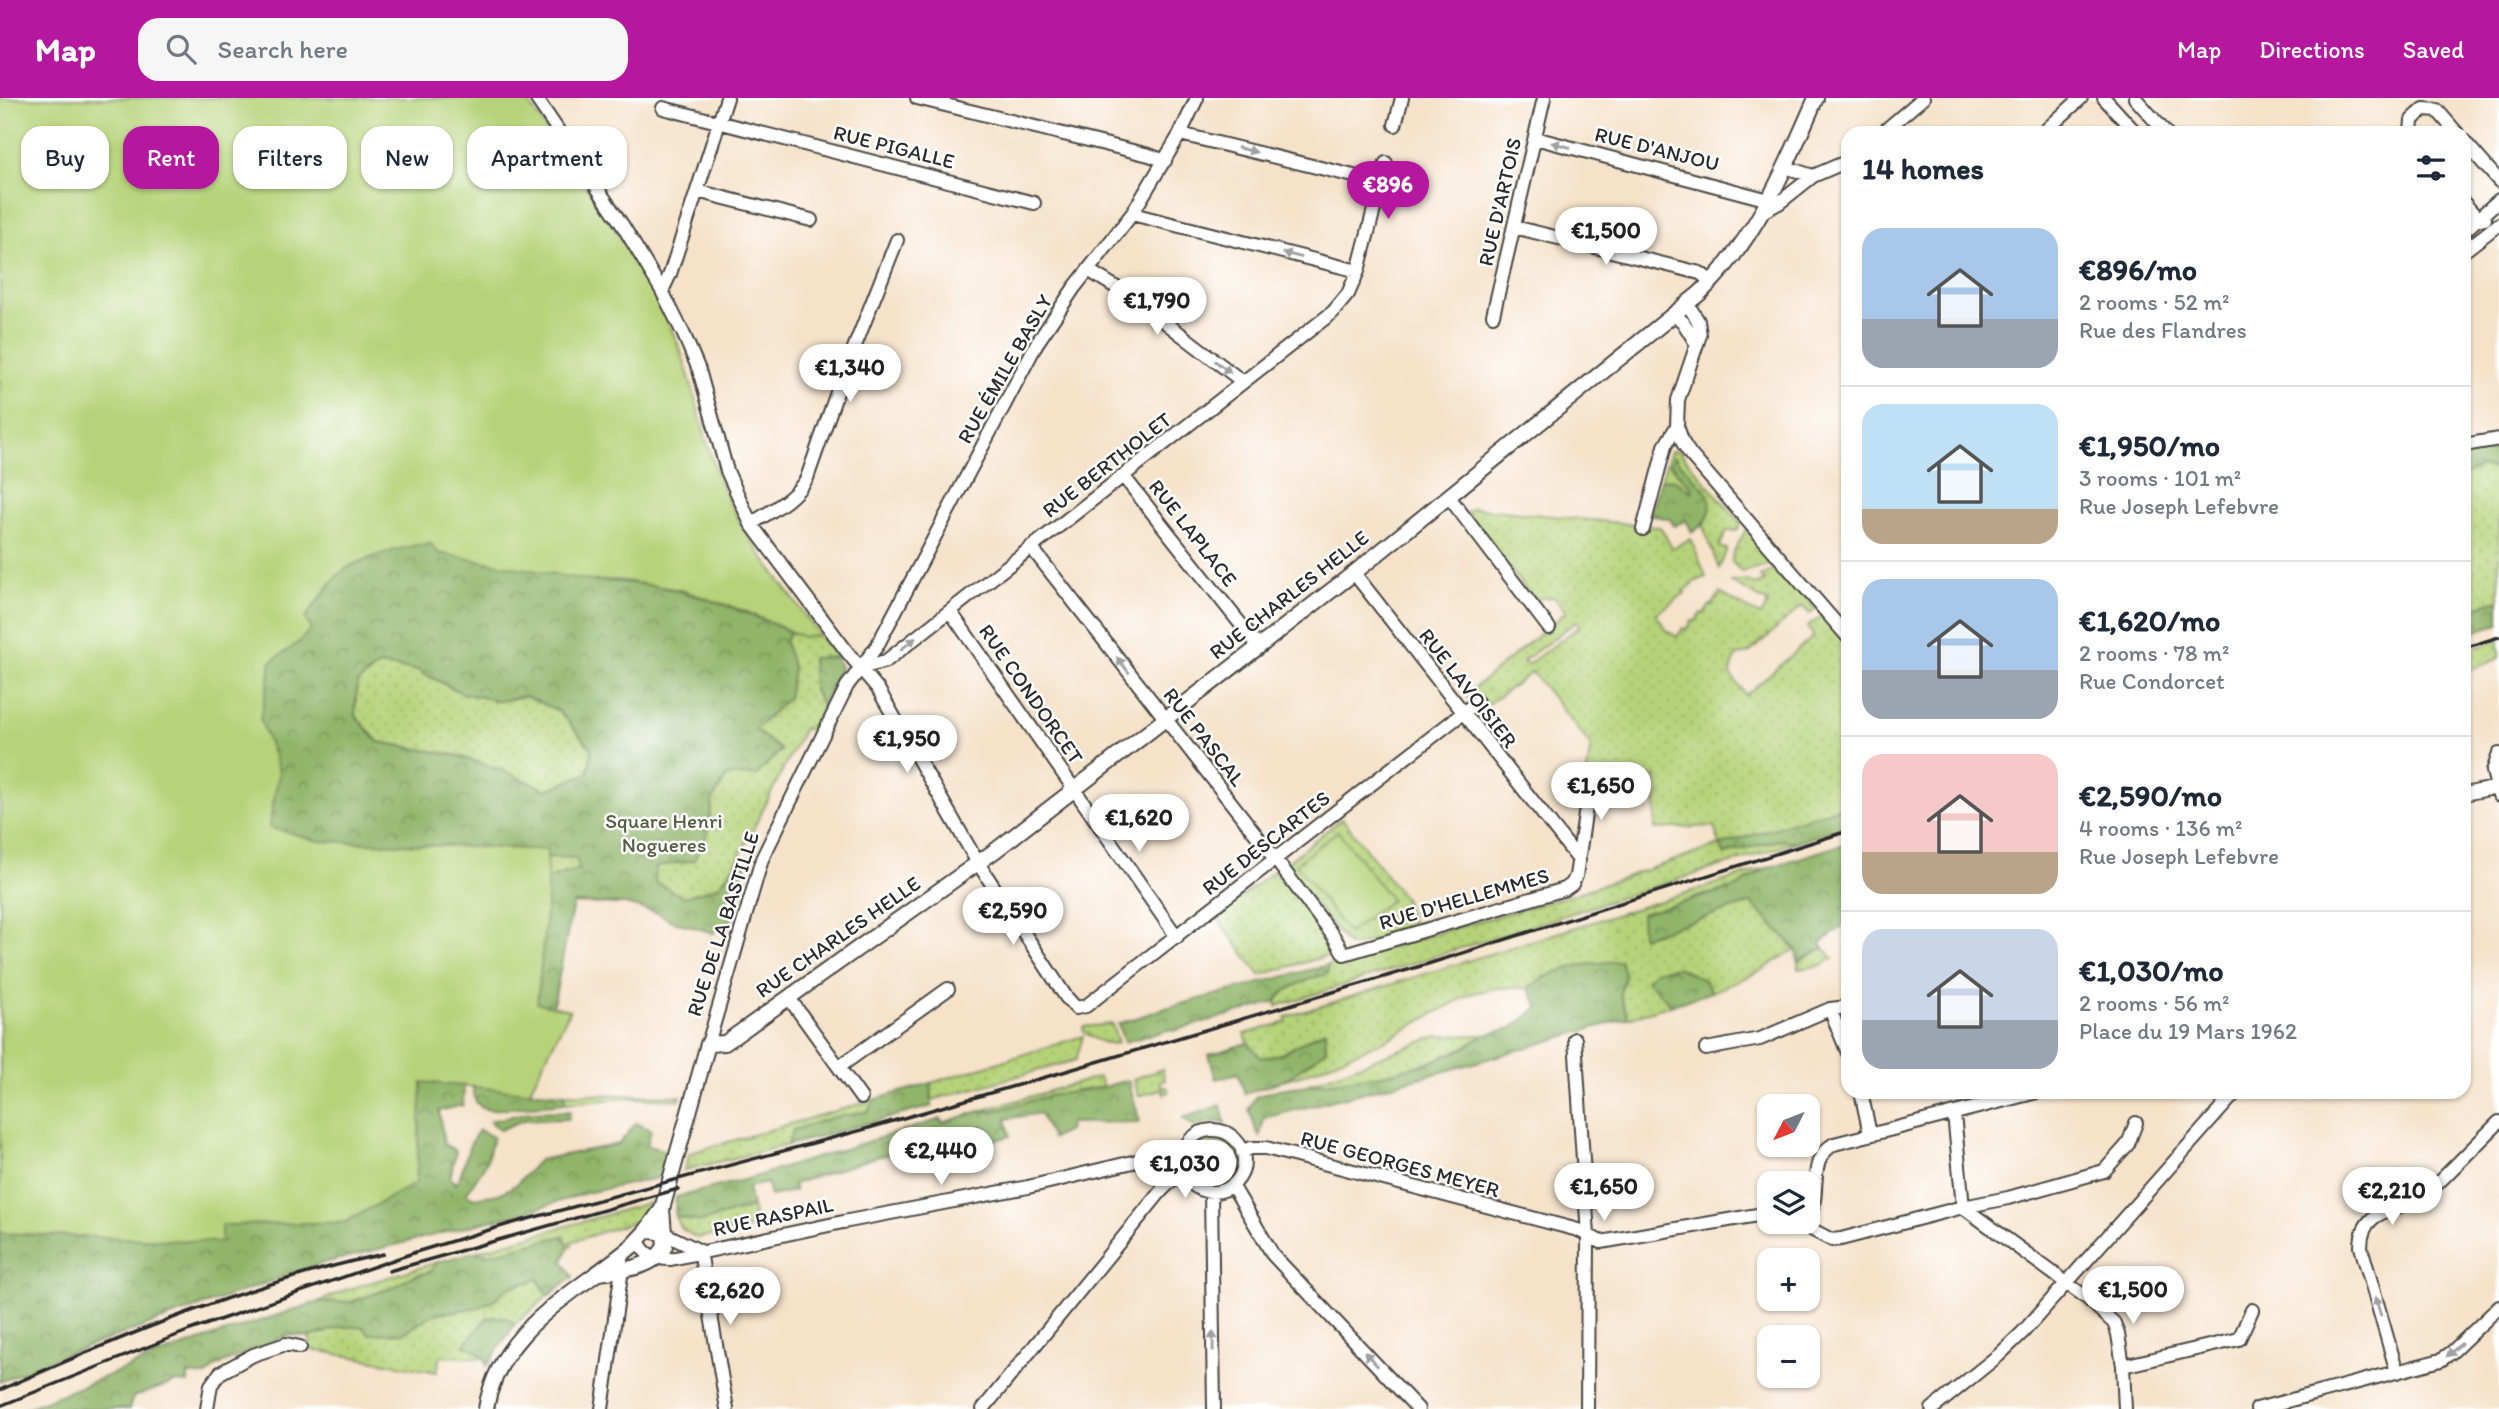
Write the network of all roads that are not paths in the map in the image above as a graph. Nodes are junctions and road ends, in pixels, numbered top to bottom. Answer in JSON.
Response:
{"nodes":[{"id":1,"x":536,"y":98,"type":"edge"},
{"id":2,"x":727,"y":98,"type":"edge"},
{"id":3,"x":917,"y":98,"type":"edge"},
{"id":4,"x":1197,"y":98,"type":"edge"},
{"id":5,"x":1401,"y":98,"type":"edge"},
{"id":6,"x":1544,"y":98,"type":"edge"},
{"id":7,"x":1816,"y":98,"type":"edge"},
{"id":8,"x":1923,"y":98,"type":"edge"},
{"id":9,"x":2081,"y":98,"type":"edge"},
{"id":10,"x":2104,"y":98,"type":"edge"},
{"id":11,"x":2135,"y":98,"type":"edge"},
{"id":12,"x":970,"y":104,"type":"edge"},
{"id":13,"x":663,"y":108,"type":"dead end"},
{"id":14,"x":719,"y":122,"type":"junction"},
{"id":15,"x":1395,"y":125,"type":"dead end"},
{"id":16,"x":1890,"y":126,"type":"edge"},
{"id":17,"x":2051,"y":126,"type":"edge"},
{"id":18,"x":2130,"y":126,"type":"edge"},
{"id":19,"x":2160,"y":126,"type":"edge"},
{"id":20,"x":2412,"y":126,"type":"edge"},
{"id":21,"x":2451,"y":126,"type":"edge"},
{"id":22,"x":1180,"y":134,"type":"junction"},
{"id":23,"x":1535,"y":138,"type":"junction"},
{"id":24,"x":2471,"y":149,"type":"edge"},
{"id":25,"x":1165,"y":162,"type":"junction"},
{"id":26,"x":1386,"y":163,"type":"dead end"},
{"id":27,"x":1841,"y":164,"type":"edge"},
{"id":28,"x":1785,"y":167,"type":"junction"},
{"id":29,"x":1813,"y":176,"type":"junction"},
{"id":30,"x":2499,"y":181,"type":"edge"},
{"id":31,"x":1380,"y":186,"type":"junction"},
{"id":32,"x":697,"y":191,"type":"junction"},
{"id":33,"x":2499,"y":200,"type":"edge"},
{"id":34,"x":1034,"y":203,"type":"dead end"},
{"id":35,"x":1766,"y":206,"type":"junction"},
{"id":36,"x":2471,"y":211,"type":"edge"},
{"id":37,"x":1132,"y":214,"type":"junction"},
{"id":38,"x":2478,"y":219,"type":"junction"},
{"id":39,"x":811,"y":220,"type":"dead end"},
{"id":40,"x":2499,"y":222,"type":"edge"},
{"id":41,"x":2471,"y":225,"type":"edge"},
{"id":42,"x":1514,"y":227,"type":"junction"},
{"id":43,"x":897,"y":240,"type":"dead end"},
{"id":44,"x":2471,"y":245,"type":"edge"},
{"id":45,"x":1088,"y":270,"type":"junction"},
{"id":46,"x":1358,"y":271,"type":"junction"},
{"id":47,"x":1712,"y":282,"type":"junction"},
{"id":48,"x":662,"y":291,"type":"junction"},
{"id":49,"x":1688,"y":303,"type":"junction"},
{"id":50,"x":1674,"y":314,"type":"junction"},
{"id":51,"x":1493,"y":315,"type":"dead end"},
{"id":52,"x":1696,"y":343,"type":"junction"},
{"id":53,"x":1243,"y":382,"type":"junction"},
{"id":54,"x":1677,"y":426,"type":"junction"},
{"id":55,"x":2499,"y":439,"type":"edge"},
{"id":56,"x":2471,"y":444,"type":"edge"},
{"id":57,"x":1124,"y":477,"type":"junction"},
{"id":58,"x":1449,"y":496,"type":"junction"},
{"id":59,"x":751,"y":524,"type":"junction"},
{"id":60,"x":1643,"y":529,"type":"dead end"},
{"id":61,"x":1031,"y":547,"type":"junction"},
{"id":62,"x":1354,"y":573,"type":"junction"},
{"id":63,"x":950,"y":611,"type":"junction"},
{"id":64,"x":1549,"y":628,"type":"dead end"},
{"id":65,"x":1841,"y":629,"type":"edge"},
{"id":66,"x":1258,"y":646,"type":"junction"},
{"id":67,"x":861,"y":668,"type":"junction"},
{"id":68,"x":1477,"y":702,"type":"dead end"},
{"id":69,"x":1462,"y":713,"type":"junction"},
{"id":70,"x":1165,"y":718,"type":"junction"},
{"id":71,"x":2499,"y":754,"type":"edge"},
{"id":72,"x":1590,"y":780,"type":"dead end"},
{"id":73,"x":2498,"y":789,"type":"edge"},
{"id":74,"x":1073,"y":790,"type":"junction"},
{"id":75,"x":2471,"y":793,"type":"edge"},
{"id":76,"x":1276,"y":860,"type":"junction"},
{"id":77,"x":1579,"y":860,"type":"junction"},
{"id":78,"x":978,"y":863,"type":"junction"},
{"id":79,"x":1177,"y":937,"type":"junction"},
{"id":80,"x":1344,"y":954,"type":"joint"},
{"id":81,"x":948,"y":989,"type":"dead end"},
{"id":82,"x":789,"y":998,"type":"junction"},
{"id":83,"x":1841,"y":1008,"type":"edge"},
{"id":84,"x":1829,"y":1009,"type":"junction"},
{"id":85,"x":1841,"y":1037,"type":"edge"},
{"id":86,"x":1575,"y":1039,"type":"dead end"},
{"id":87,"x":708,"y":1044,"type":"junction"},
{"id":88,"x":1706,"y":1049,"type":"dead end"},
{"id":89,"x":839,"y":1067,"type":"junction"},
{"id":90,"x":861,"y":1098,"type":"dead end"},
{"id":91,"x":1862,"y":1099,"type":"edge"},
{"id":92,"x":2011,"y":1099,"type":"edge"},
{"id":93,"x":2230,"y":1099,"type":"edge"},
{"id":94,"x":1954,"y":1114,"type":"junction"},
{"id":95,"x":2499,"y":1122,"type":"edge"},
{"id":96,"x":2136,"y":1123,"type":"dead end"},
{"id":97,"x":1870,"y":1134,"type":"junction"},
{"id":98,"x":1242,"y":1152,"type":"junction"},
{"id":99,"x":1182,"y":1156,"type":"junction"},
{"id":100,"x":1815,"y":1171,"type":"edge"},
{"id":101,"x":1184,"y":1172,"type":"junction"},
{"id":102,"x":1232,"y":1185,"type":"junction"},
{"id":103,"x":1211,"y":1192,"type":"junction"},
{"id":104,"x":1963,"y":1207,"type":"junction"},
{"id":105,"x":662,"y":1209,"type":"junction"},
{"id":106,"x":1757,"y":1215,"type":"edge"},
{"id":107,"x":1820,"y":1232,"type":"edge"},
{"id":108,"x":665,"y":1234,"type":"junction"},
{"id":109,"x":1588,"y":1235,"type":"junction"},
{"id":110,"x":642,"y":1236,"type":"junction"},
{"id":111,"x":700,"y":1251,"type":"junction"},
{"id":112,"x":656,"y":1259,"type":"junction"},
{"id":113,"x":621,"y":1263,"type":"junction"},
{"id":114,"x":2067,"y":1284,"type":"junction"},
{"id":115,"x":2499,"y":1307,"type":"edge"},
{"id":116,"x":2252,"y":1310,"type":"dead end"},
{"id":117,"x":299,"y":1348,"type":"dead end"},
{"id":118,"x":2123,"y":1366,"type":"junction"},
{"id":119,"x":2397,"y":1372,"type":"junction"},
{"id":120,"x":207,"y":1409,"type":"edge"},
{"id":121,"x":486,"y":1409,"type":"edge"},
{"id":122,"x":602,"y":1409,"type":"edge"},
{"id":123,"x":727,"y":1409,"type":"edge"},
{"id":124,"x":983,"y":1409,"type":"edge"},
{"id":125,"x":1214,"y":1409,"type":"edge"},
{"id":126,"x":1418,"y":1409,"type":"edge"},
{"id":127,"x":1587,"y":1409,"type":"edge"},
{"id":128,"x":1932,"y":1409,"type":"edge"},
{"id":129,"x":2124,"y":1409,"type":"edge"},
{"id":130,"x":2257,"y":1409,"type":"edge"}],
"edges":[{"from":1,"to":48,"type":"street"},
{"from":2,"to":14,"type":"street"},
{"from":3,"to":12,"type":"street"},
{"from":4,"to":22,"type":"street","name":"RUE ÉMILE BASLY"},
{"from":5,"to":15,"type":"street"},
{"from":6,"to":23,"type":"street","name":"RUE D'ARTOIS"},
{"from":7,"to":28,"type":"street","name":"RUE CHARLES HELLE"},
{"from":8,"to":16,"type":"street"},
{"from":9,"to":17,"type":"street"},
{"from":10,"to":18,"type":"street"},
{"from":11,"to":19,"type":"street"},
{"from":12,"to":25,"type":"street"},
{"from":13,"to":14,"type":"street","name":"RUE PIGALLE"},
{"from":14,"to":32,"type":"street"},
{"from":14,"to":34,"type":"street","name":"RUE PIGALLE"},
{"from":20,"to":21,"type":"street"},
{"from":22,"to":25,"type":"street","name":"RUE ÉMILE BASLY"},
{"from":22,"to":31,"type":"street","one_way":true},
{"from":35,"to":23,"type":"street","name":"RUE D'ANJOU","one_way":true},
{"from":23,"to":42,"type":"street","name":"RUE D'ARTOIS"},
{"from":24,"to":30,"type":"street"},
{"from":25,"to":37,"type":"street","name":"RUE ÉMILE BASLY"},
{"from":26,"to":31,"type":"street","name":"RUE BERTHOLET"},
{"from":27,"to":29,"type":"street"},
{"from":28,"to":29,"type":"street"},
{"from":28,"to":35,"type":"street","name":"RUE CHARLES HELLE"},
{"from":29,"to":35,"type":"street"},
{"from":31,"to":46,"type":"street","name":"RUE BERTHOLET"},
{"from":32,"to":39,"type":"street"},
{"from":32,"to":48,"type":"street"},
{"from":33,"to":38,"type":"street"},
{"from":35,"to":47,"type":"street","name":"RUE CHARLES HELLE"},
{"from":36,"to":38,"type":"street"},
{"from":37,"to":45,"type":"street","name":"RUE ÉMILE BASLY"},
{"from":46,"to":37,"type":"street","one_way":true},
{"from":38,"to":40,"type":"street"},
{"from":38,"to":41,"type":"street"},
{"from":40,"to":44,"type":"street"},
{"from":42,"to":47,"type":"street"},
{"from":42,"to":51,"type":"street","name":"RUE D'ARTOIS"},
{"from":43,"to":59,"type":"street"},
{"from":45,"to":53,"type":"street","one_way":true},
{"from":45,"to":67,"type":"street","name":"RUE ÉMILE BASLY"},
{"from":46,"to":53,"type":"street","name":"RUE BERTHOLET"},
{"from":47,"to":49,"type":"street","name":"RUE CHARLES HELLE"},
{"from":48,"to":59,"type":"street"},
{"from":49,"to":50,"type":"street","name":"RUE CHARLES HELLE"},
{"from":49,"to":52,"type":"street"},
{"from":50,"to":52,"type":"street"},
{"from":50,"to":58,"type":"street","name":"RUE CHARLES HELLE"},
{"from":52,"to":54,"type":"street"},
{"from":53,"to":57,"type":"street","name":"RUE BERTHOLET"},
{"from":54,"to":60,"type":"street"},
{"from":54,"to":65,"type":"street"},
{"from":55,"to":56,"type":"street"},
{"from":57,"to":61,"type":"street","name":"RUE BERTHOLET"},
{"from":57,"to":66,"type":"street","name":"RUE LAPLACE"},
{"from":58,"to":62,"type":"street","name":"RUE CHARLES HELLE"},
{"from":58,"to":64,"type":"street"},
{"from":59,"to":67,"type":"street"},
{"from":61,"to":63,"type":"street","name":"RUE BERTHOLET"},
{"from":70,"to":61,"type":"street","name":"RUE PASCAL","one_way":true},
{"from":62,"to":66,"type":"street","name":"RUE CHARLES HELLE"},
{"from":62,"to":69,"type":"street","name":"RUE LAVOISIER"},
{"from":67,"to":63,"type":"street","name":"RUE BERTHOLET","one_way":true},
{"from":63,"to":74,"type":"street","name":"RUE CONDORCET"},
{"from":66,"to":70,"type":"street","name":"RUE CHARLES HELLE"},
{"from":67,"to":78,"type":"street"},
{"from":67,"to":87,"type":"street","name":"RUE DE LA BASTILLE"},
{"from":68,"to":69,"type":"street","name":"RUE DESCARTES"},
{"from":69,"to":76,"type":"street","name":"RUE DESCARTES"},
{"from":69,"to":77,"type":"street","name":"RUE LAVOISIER"},
{"from":70,"to":74,"type":"street","name":"RUE CHARLES HELLE"},
{"from":70,"to":76,"type":"street","name":"RUE PASCAL"},
{"from":71,"to":73,"type":"street"},
{"from":72,"to":77,"type":"street","name":"RUE D'HELLEMMES"},
{"from":73,"to":75,"type":"street"},
{"from":74,"to":78,"type":"street","name":"RUE CHARLES HELLE"},
{"from":74,"to":79,"type":"street","name":"RUE CONDORCET"},
{"from":76,"to":79,"type":"street","name":"RUE DESCARTES"},
{"from":76,"to":80,"type":"street","name":"RUE PASCAL"},
{"from":77,"to":80,"type":"street","name":"RUE D'HELLEMMES"},
{"from":78,"to":79,"type":"street","name":"RUE DESCARTES"},
{"from":78,"to":82,"type":"street","name":"RUE CHARLES HELLE"},
{"from":81,"to":89,"type":"street"},
{"from":82,"to":87,"type":"street","name":"RUE CHARLES HELLE"},
{"from":82,"to":89,"type":"street"},
{"from":83,"to":84,"type":"street"},
{"from":84,"to":85,"type":"street"},
{"from":84,"to":88,"type":"street"},
{"from":86,"to":109,"type":"street"},
{"from":87,"to":105,"type":"street","name":"RUE DE LA BASTILLE"},
{"from":89,"to":90,"type":"street"},
{"from":91,"to":97,"type":"street"},
{"from":92,"to":94,"type":"street"},
{"from":93,"to":114,"type":"street"},
{"from":94,"to":97,"type":"street"},
{"from":94,"to":104,"type":"street"},
{"from":119,"to":95,"type":"street","one_way":true},
{"from":96,"to":104,"type":"street"},
{"from":97,"to":100,"type":"street"},
{"from":98,"to":99,"type":"street"},
{"from":98,"to":102,"type":"street"},
{"from":98,"to":109,"type":"street","name":"RUE GEORGES MEYER"},
{"from":99,"to":101,"type":"street"},
{"from":99,"to":111,"type":"street","name":"RUE RASPAIL"},
{"from":101,"to":103,"type":"street"},
{"from":101,"to":124,"type":"street"},
{"from":102,"to":103,"type":"street"},
{"from":126,"to":102,"type":"street","one_way":true},
{"from":125,"to":103,"type":"street","one_way":true},
{"from":104,"to":107,"type":"street"},
{"from":104,"to":114,"type":"street"},
{"from":105,"to":108,"type":"street","name":"RUE DE LA BASTILLE"},
{"from":105,"to":110,"type":"street","name":"RUE DE LA BASTILLE"},
{"from":106,"to":109,"type":"street","name":"RUE GEORGES MEYER"},
{"from":108,"to":110,"type":"street","name":"RUE RASPAIL"},
{"from":108,"to":111,"type":"street","name":"RUE RASPAIL"},
{"from":108,"to":112,"type":"street","name":"RUE DE LA BASTILLE"},
{"from":109,"to":127,"type":"street"},
{"from":110,"to":112,"type":"street"},
{"from":110,"to":113,"type":"street","name":"RUE DE LA BASTILLE"},
{"from":111,"to":112,"type":"street","name":"RUE RASPAIL"},
{"from":111,"to":123,"type":"street"},
{"from":112,"to":113,"type":"street"},
{"from":113,"to":121,"type":"street"},
{"from":113,"to":122,"type":"street"},
{"from":114,"to":118,"type":"street"},
{"from":114,"to":128,"type":"street"},
{"from":115,"to":119,"type":"street","one_way":true},
{"from":116,"to":118,"type":"street"},
{"from":117,"to":120,"type":"street"},
{"from":118,"to":129,"type":"street"},
{"from":119,"to":130,"type":"street"}]}
